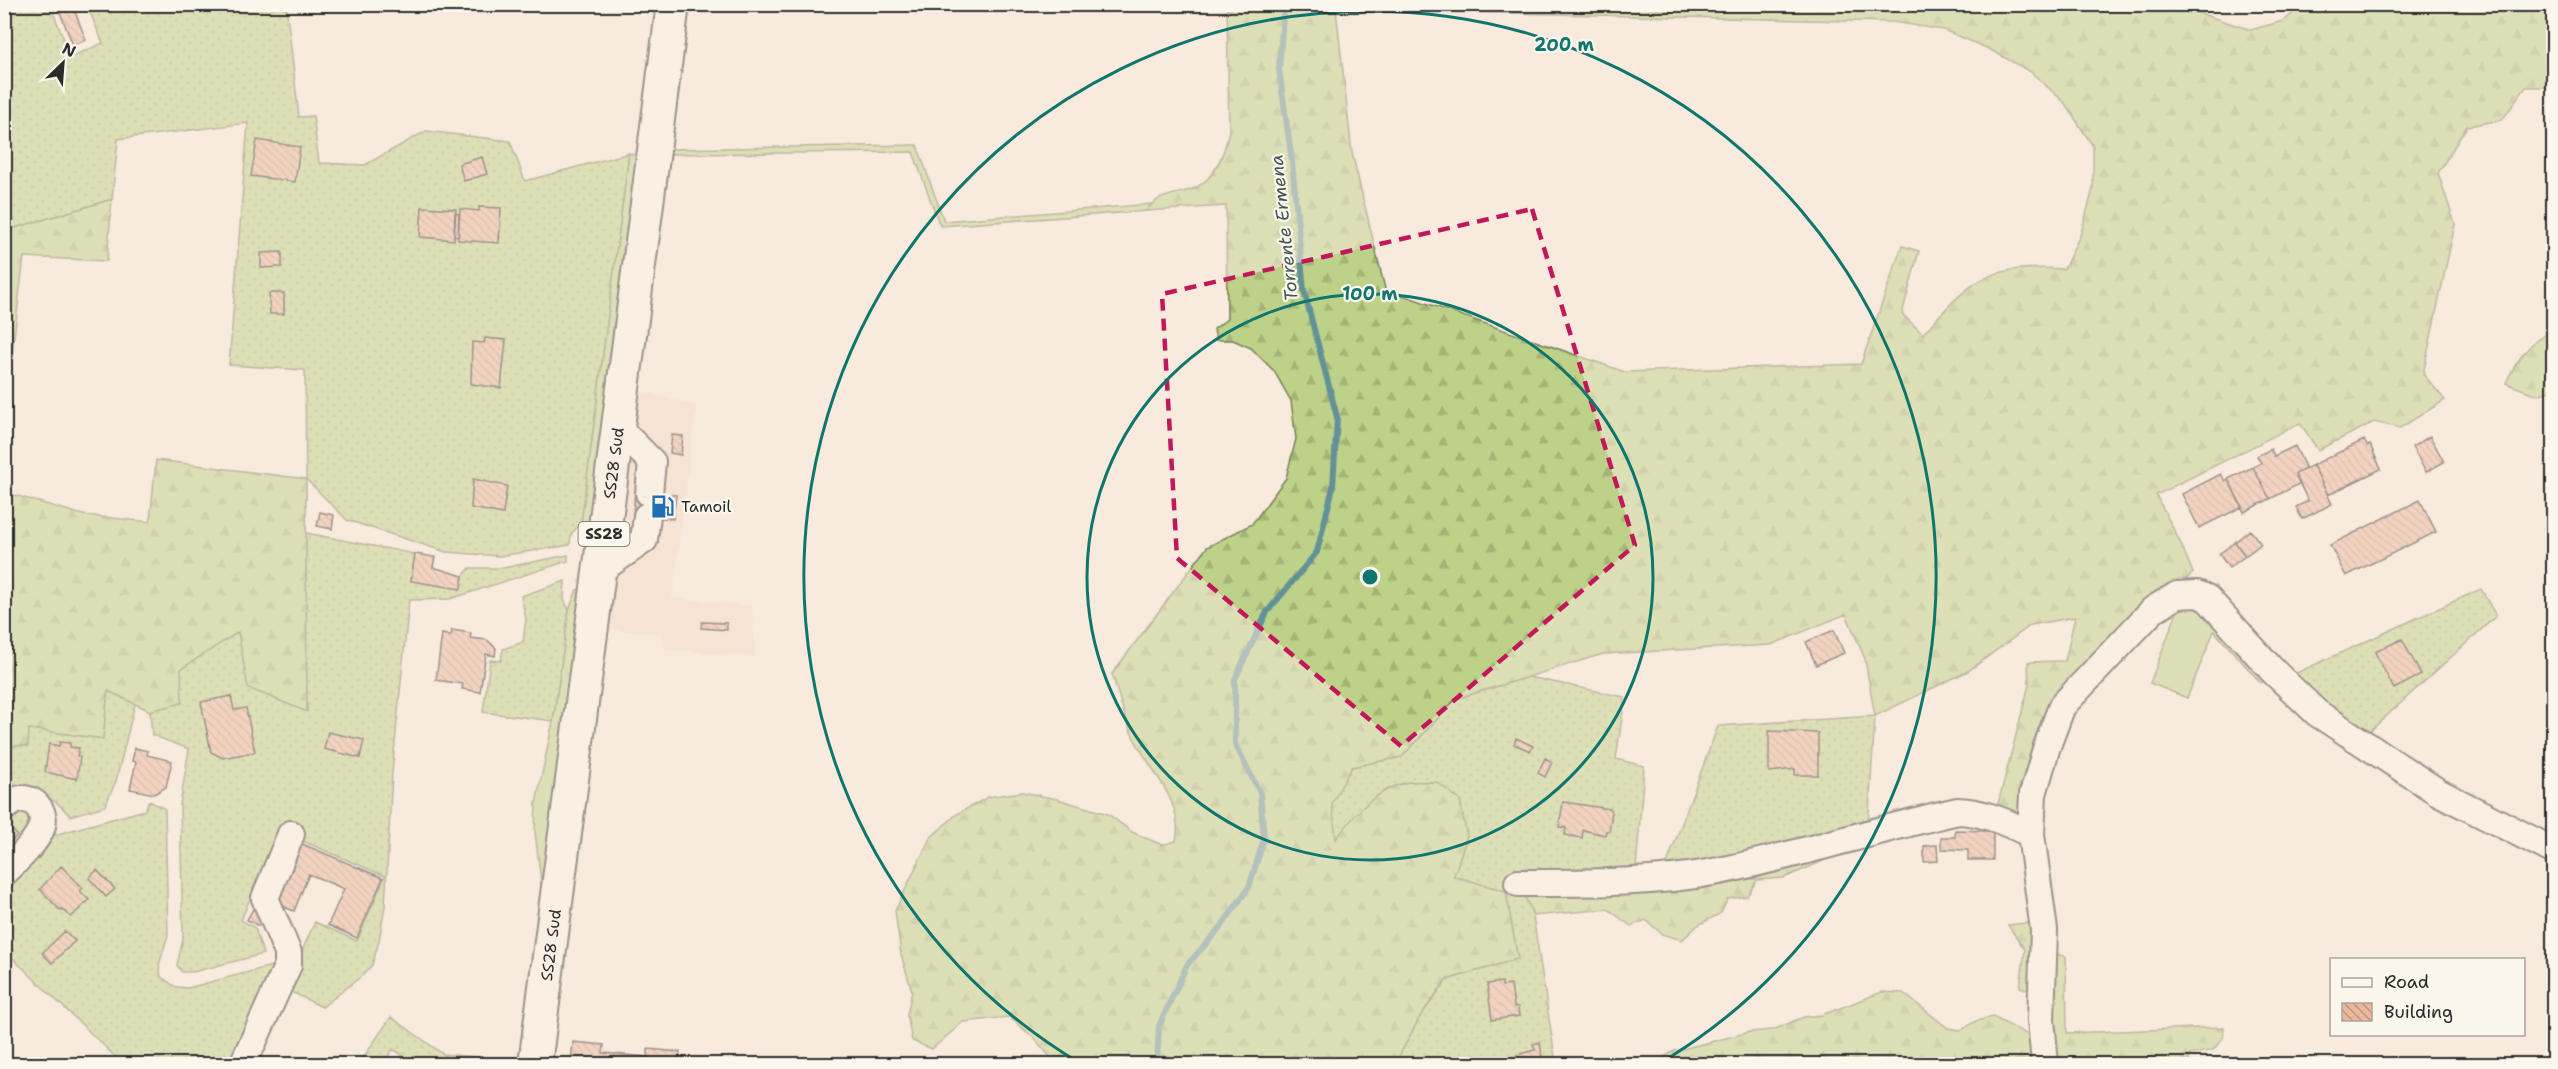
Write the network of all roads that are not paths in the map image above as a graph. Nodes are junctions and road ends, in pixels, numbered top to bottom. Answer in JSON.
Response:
{"nodes":[{"id":1,"x":673,"y":4,"type":"edge"},
{"id":2,"x":618,"y":428,"type":"junction"},
{"id":3,"x":599,"y":571,"type":"junction"},
{"id":4,"x":4,"y":807,"type":"edge"},
{"id":5,"x":291,"y":834,"type":"dead end"},
{"id":6,"x":2031,"y":834,"type":"junction"},
{"id":7,"x":2553,"y":851,"type":"edge"},
{"id":8,"x":4,"y":873,"type":"edge"},
{"id":9,"x":1518,"y":883,"type":"dead end"},
{"id":10,"x":243,"y":1065,"type":"edge"},
{"id":11,"x":535,"y":1065,"type":"edge"},
{"id":12,"x":2045,"y":1065,"type":"edge"}],
"edges":[{"from":1,"to":2,"type":"main road","name":"SS28 Sud","number":"SS28"},
{"from":2,"to":3,"type":"main road","name":"SS28 Sud","number":"SS28"},
{"from":2,"to":3,"type":"street"},
{"from":3,"to":11,"type":"main road","name":"SS28 Sud","number":"SS28"},
{"from":4,"to":8,"type":"street"},
{"from":5,"to":10,"type":"street"},
{"from":6,"to":7,"type":"street"},
{"from":6,"to":9,"type":"street"},
{"from":6,"to":12,"type":"street"}]}
